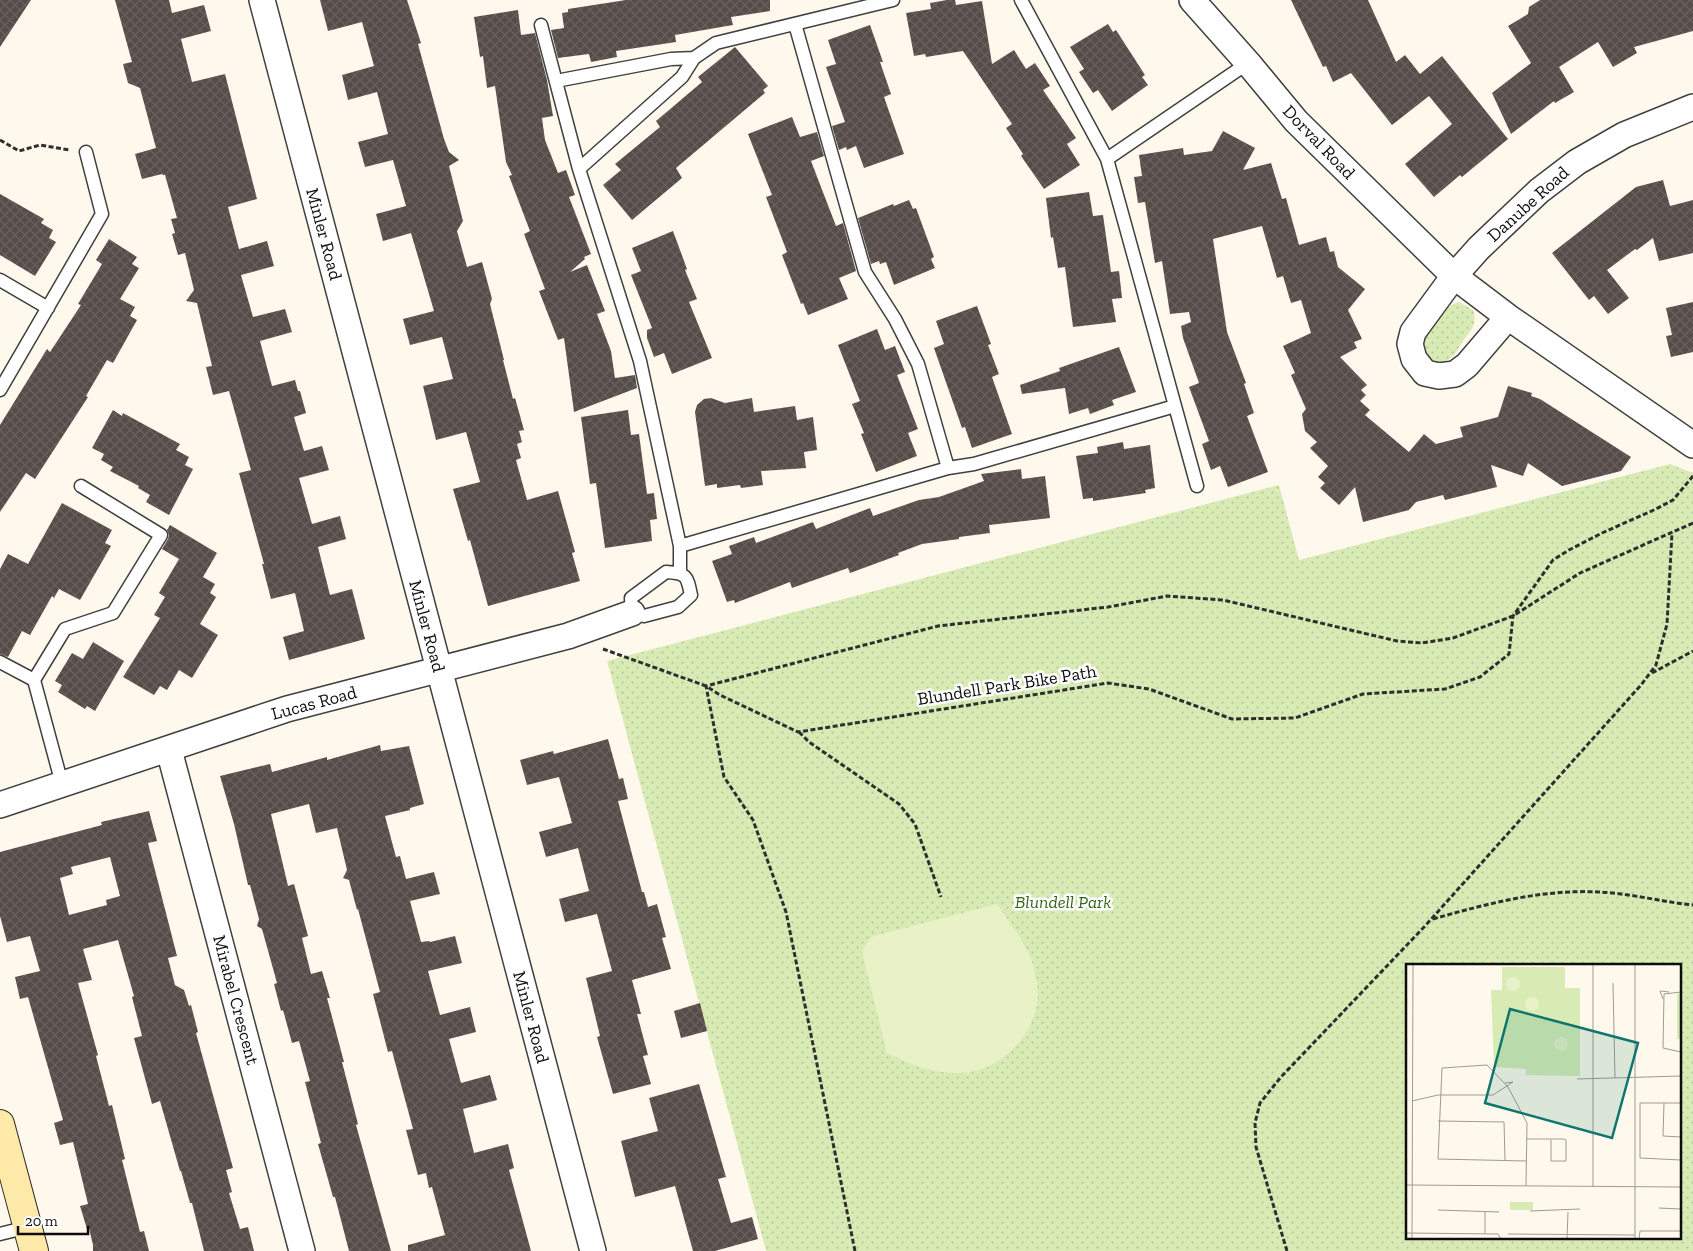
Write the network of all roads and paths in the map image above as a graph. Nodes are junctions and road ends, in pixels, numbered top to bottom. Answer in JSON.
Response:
{"nodes":[{"id":1,"x":262,"y":0,"type":"edge"},
{"id":2,"x":893,"y":0,"type":"edge"},
{"id":3,"x":1021,"y":0,"type":"edge"},
{"id":4,"x":1192,"y":0,"type":"edge"},
{"id":5,"x":795,"y":24,"type":"junction"},
{"id":6,"x":541,"y":25,"type":"dead end"},
{"id":7,"x":694,"y":58,"type":"junction"},
{"id":8,"x":1248,"y":63,"type":"junction"},
{"id":9,"x":556,"y":81,"type":"junction"},
{"id":10,"x":1693,"y":108,"type":"edge"},
{"id":11,"x":0,"y":140,"type":"edge"},
{"id":12,"x":86,"y":152,"type":"joint"},
{"id":13,"x":1107,"y":159,"type":"junction"},
{"id":14,"x":579,"y":169,"type":"junction"},
{"id":15,"x":1454,"y":276,"type":"junction"},
{"id":16,"x":0,"y":280,"type":"edge"},
{"id":17,"x":48,"y":308,"type":"junction"},
{"id":18,"x":1508,"y":317,"type":"junction"},
{"id":19,"x":0,"y":390,"type":"edge"},
{"id":20,"x":1175,"y":406,"type":"junction"},
{"id":21,"x":1693,"y":445,"type":"edge"},
{"id":22,"x":948,"y":468,"type":"junction"},
{"id":23,"x":1693,"y":476,"type":"edge"},
{"id":24,"x":81,"y":486,"type":"dead end"},
{"id":25,"x":1197,"y":486,"type":"dead end"},
{"id":26,"x":1693,"y":523,"type":"edge"},
{"id":27,"x":1672,"y":533,"type":"junction"},
{"id":28,"x":680,"y":546,"type":"junction"},
{"id":29,"x":680,"y":573,"type":"junction"},
{"id":30,"x":632,"y":612,"type":"junction"},
{"id":31,"x":1513,"y":616,"type":"junction"},
{"id":32,"x":568,"y":636,"type":"junction"},
{"id":33,"x":1693,"y":652,"type":"edge"},
{"id":34,"x":0,"y":662,"type":"edge"},
{"id":35,"x":439,"y":670,"type":"junction"},
{"id":36,"x":1649,"y":675,"type":"junction"},
{"id":37,"x":34,"y":680,"type":"junction"},
{"id":38,"x":706,"y":686,"type":"junction"},
{"id":39,"x":798,"y":732,"type":"junction"},
{"id":40,"x":169,"y":750,"type":"junction"},
{"id":41,"x":62,"y":784,"type":"junction"},
{"id":42,"x":0,"y":804,"type":"edge"},
{"id":43,"x":941,"y":897,"type":"dead end"},
{"id":44,"x":1693,"y":905,"type":"edge"},
{"id":45,"x":1431,"y":920,"type":"junction"},
{"id":46,"x":0,"y":1124,"type":"edge"},
{"id":47,"x":0,"y":1234,"type":"edge"},
{"id":48,"x":31,"y":1239,"type":"edge"},
{"id":49,"x":302,"y":1251,"type":"edge"},
{"id":50,"x":593,"y":1251,"type":"edge"},
{"id":51,"x":855,"y":1251,"type":"edge"},
{"id":52,"x":1286,"y":1251,"type":"edge"}],
"edges":[{"from":1,"to":35,"type":"street","name":"Minler Road"},
{"from":2,"to":5,"type":"lane"},
{"from":3,"to":13,"type":"lane"},
{"from":4,"to":8,"type":"street","name":"Dorval Road"},
{"from":5,"to":7,"type":"lane"},
{"from":5,"to":22,"type":"lane"},
{"from":6,"to":9,"type":"lane"},
{"from":7,"to":9,"type":"lane"},
{"from":7,"to":14,"type":"lane"},
{"from":8,"to":13,"type":"lane"},
{"from":8,"to":15,"type":"street","name":"Dorval Road"},
{"from":9,"to":14,"type":"lane"},
{"from":10,"to":15,"type":"street","name":"Danube Road"},
{"from":11,"to":12,"type":"path"},
{"from":12,"to":17,"type":"lane"},
{"from":13,"to":20,"type":"lane"},
{"from":14,"to":28,"type":"lane"},
{"from":15,"to":18,"type":"street","name":"Dorval Road"},
{"from":15,"to":18,"type":"street"},
{"from":16,"to":17,"type":"lane"},
{"from":17,"to":19,"type":"lane"},
{"from":18,"to":21,"type":"street","name":"Dorval Road"},
{"from":20,"to":22,"type":"lane"},
{"from":20,"to":25,"type":"lane"},
{"from":22,"to":28,"type":"lane"},
{"from":23,"to":31,"type":"path","name":"Blundell Park Bike Path"},
{"from":24,"to":37,"type":"lane"},
{"from":26,"to":27,"type":"path"},
{"from":27,"to":31,"type":"path"},
{"from":27,"to":36,"type":"path"},
{"from":28,"to":29,"type":"lane"},
{"from":29,"to":30,"type":"lane"},
{"from":29,"to":30,"type":"lane"},
{"from":30,"to":32,"type":"street","name":"Lucas Road"},
{"from":31,"to":38,"type":"path"},
{"from":31,"to":39,"type":"path","name":"Blundell Park Bike Path"},
{"from":32,"to":35,"type":"street","name":"Lucas Road"},
{"from":32,"to":38,"type":"path"},
{"from":33,"to":36,"type":"path"},
{"from":34,"to":37,"type":"lane"},
{"from":35,"to":40,"type":"street","name":"Lucas Road"},
{"from":35,"to":50,"type":"street","name":"Minler Road"},
{"from":36,"to":45,"type":"path"},
{"from":37,"to":41,"type":"lane"},
{"from":38,"to":39,"type":"path"},
{"from":38,"to":51,"type":"path"},
{"from":39,"to":43,"type":"path"},
{"from":40,"to":41,"type":"street","name":"Lucas Road"},
{"from":40,"to":49,"type":"street","name":"Mirabel Crescent"},
{"from":41,"to":42,"type":"street","name":"Lucas Road"},
{"from":44,"to":45,"type":"path"},
{"from":45,"to":52,"type":"path"},
{"from":46,"to":48,"type":"main road"},
{"from":47,"to":48,"type":"lane"}]}
